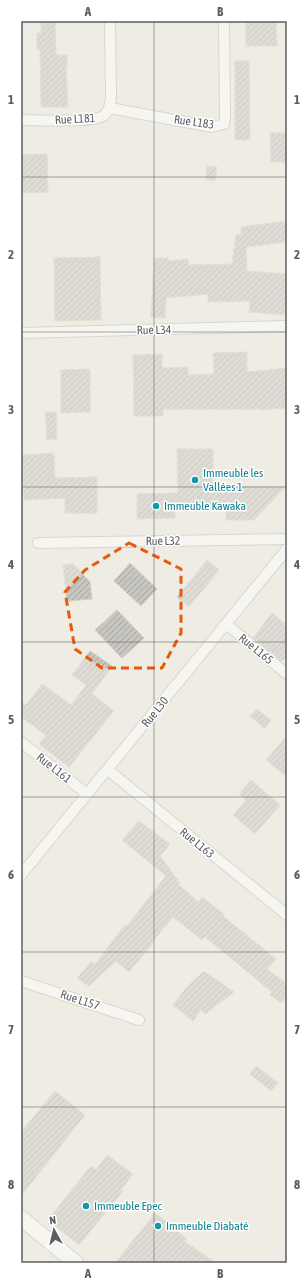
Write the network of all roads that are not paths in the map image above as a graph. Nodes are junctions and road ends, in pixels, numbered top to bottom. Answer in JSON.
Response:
{"nodes":[{"id":1,"x":110,"y":21,"type":"edge"},
{"id":2,"x":224,"y":21,"type":"edge"},
{"id":3,"x":110,"y":108,"type":"junction"},
{"id":4,"x":21,"y":120,"type":"edge"},
{"id":5,"x":287,"y":326,"type":"edge"},
{"id":6,"x":21,"y":333,"type":"edge"},
{"id":7,"x":287,"y":539,"type":"edge"},
{"id":8,"x":38,"y":543,"type":"dead end"},
{"id":9,"x":287,"y":548,"type":"edge"},
{"id":10,"x":226,"y":624,"type":"junction"},
{"id":11,"x":287,"y":674,"type":"edge"},
{"id":12,"x":21,"y":742,"type":"edge"},
{"id":13,"x":108,"y":770,"type":"junction"},
{"id":14,"x":87,"y":794,"type":"junction"},
{"id":15,"x":21,"y":875,"type":"edge"},
{"id":16,"x":287,"y":915,"type":"edge"},
{"id":17,"x":21,"y":981,"type":"edge"},
{"id":18,"x":139,"y":1020,"type":"dead end"},
{"id":19,"x":21,"y":1218,"type":"edge"},
{"id":20,"x":76,"y":1263,"type":"edge"}],
"edges":[{"from":1,"to":3,"type":"street","name":"Rue L181"},
{"from":2,"to":3,"type":"street","name":"Rue L183"},
{"from":3,"to":4,"type":"street","name":"Rue L181"},
{"from":5,"to":6,"type":"street","name":"Rue L34"},
{"from":7,"to":8,"type":"street","name":"Rue L32"},
{"from":9,"to":10,"type":"street","name":"Rue L30"},
{"from":10,"to":11,"type":"street","name":"Rue L165"},
{"from":10,"to":13,"type":"street","name":"Rue L30"},
{"from":12,"to":14,"type":"street","name":"Rue L161"},
{"from":13,"to":14,"type":"street","name":"Rue L30"},
{"from":13,"to":16,"type":"street","name":"Rue L163"},
{"from":14,"to":15,"type":"street","name":"Rue L30"},
{"from":17,"to":18,"type":"street","name":"Rue L157"},
{"from":19,"to":20,"type":"street"}]}
